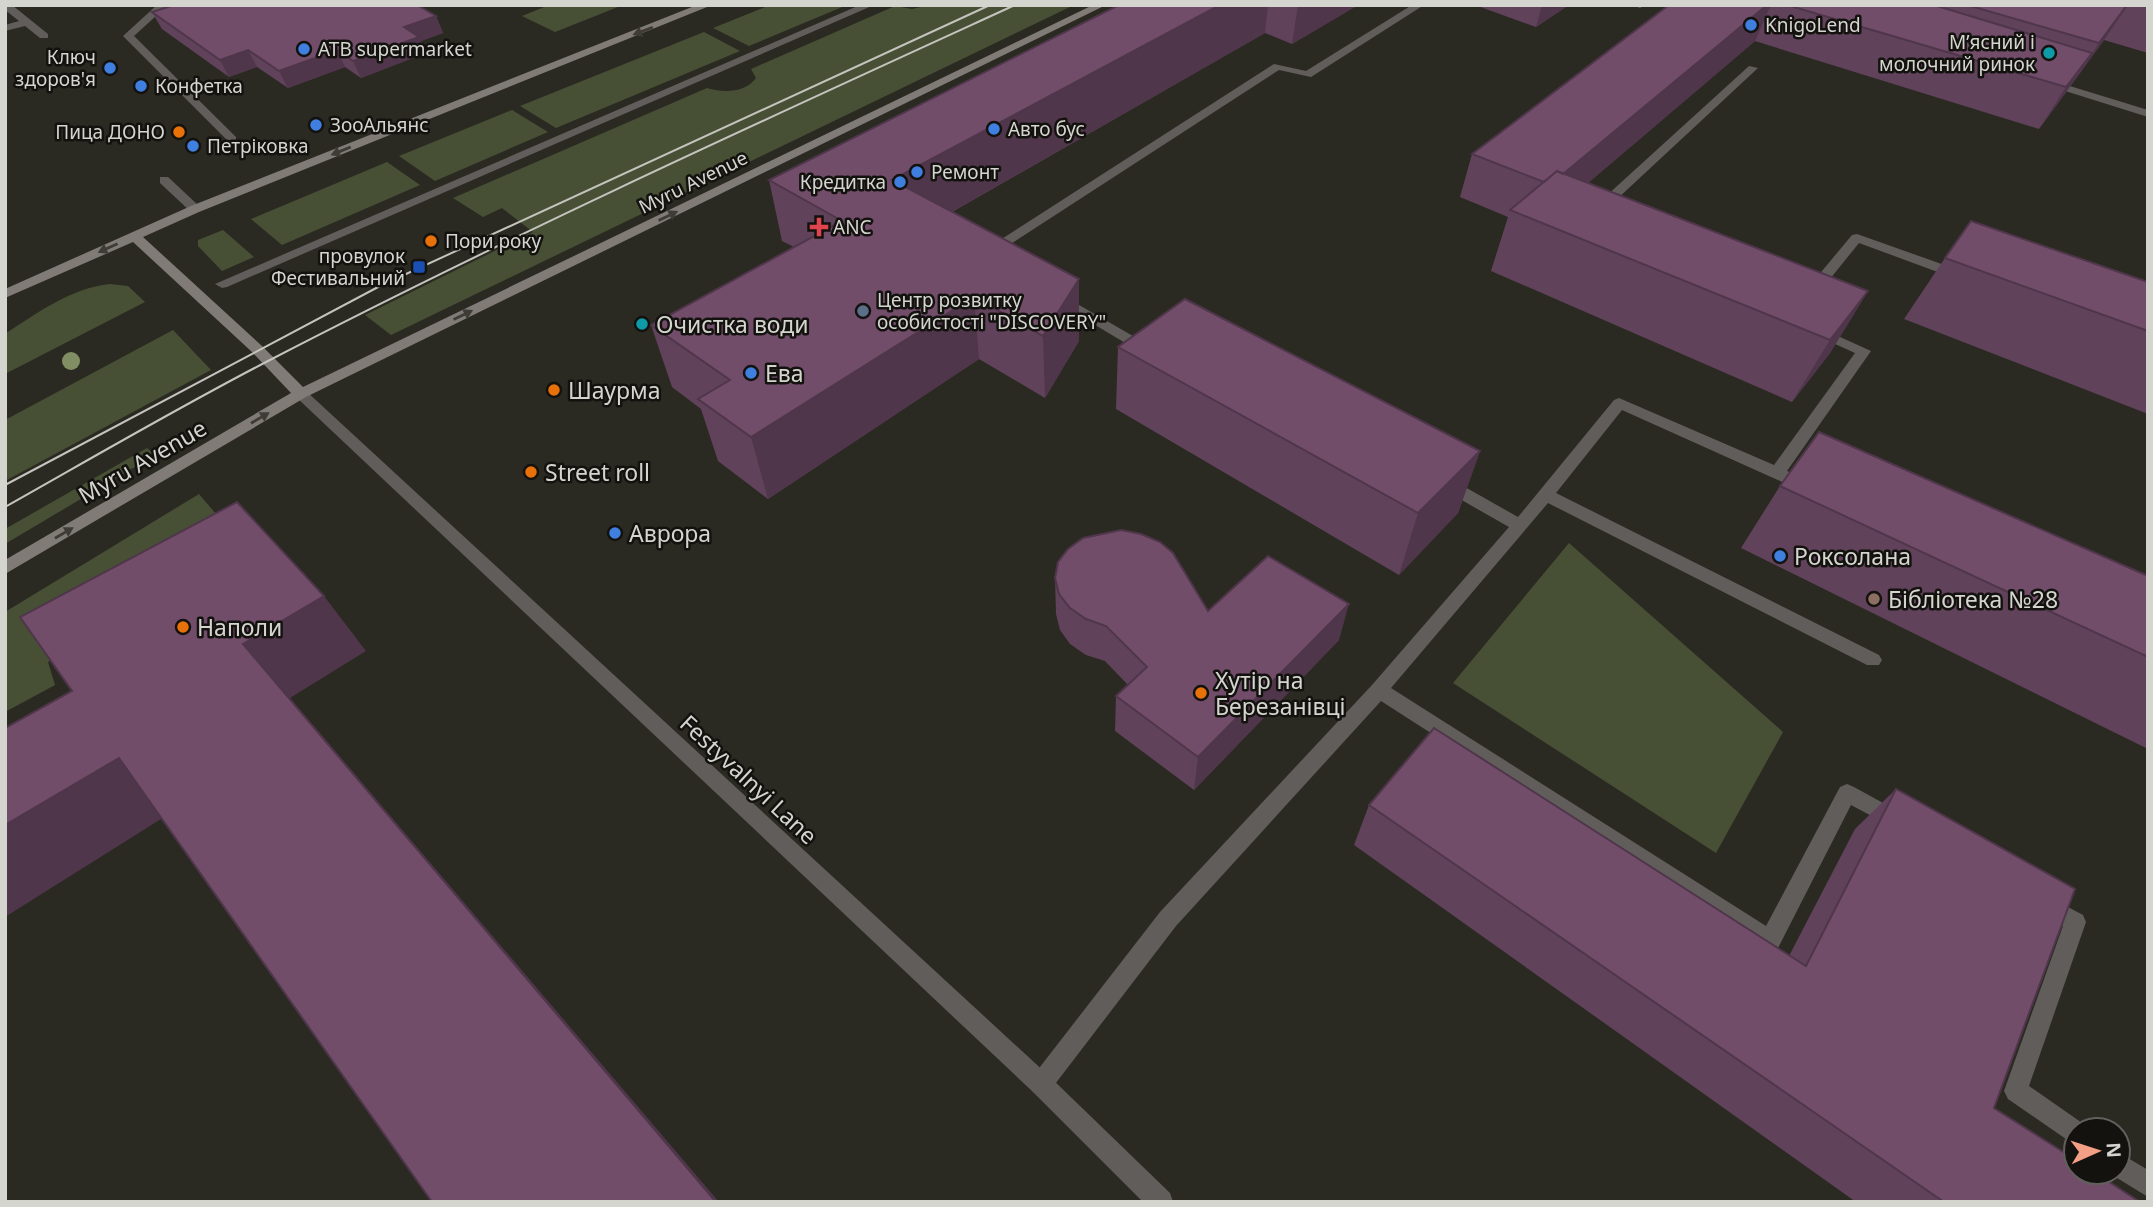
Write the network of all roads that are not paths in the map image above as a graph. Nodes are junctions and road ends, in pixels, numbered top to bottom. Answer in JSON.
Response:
{"nodes":[{"id":1,"x":5,"y":5,"type":"edge"},
{"id":2,"x":163,"y":5,"type":"edge"},
{"id":3,"x":707,"y":5,"type":"edge"},
{"id":4,"x":869,"y":5,"type":"edge"},
{"id":5,"x":1101,"y":5,"type":"edge"},
{"id":6,"x":1419,"y":5,"type":"edge"},
{"id":7,"x":26,"y":22,"type":"junction"},
{"id":8,"x":5,"y":28,"type":"edge"},
{"id":9,"x":44,"y":36,"type":"dead end"},
{"id":10,"x":1753,"y":68,"type":"dead end"},
{"id":11,"x":2039,"y":80,"type":"edge"},
{"id":12,"x":2148,"y":114,"type":"edge"},
{"id":13,"x":232,"y":139,"type":"dead end"},
{"id":14,"x":164,"y":180,"type":"dead end"},
{"id":15,"x":195,"y":209,"type":"junction"},
{"id":16,"x":1585,"y":222,"type":"edge"},
{"id":17,"x":134,"y":236,"type":"junction"},
{"id":18,"x":998,"y":261,"type":"edge"},
{"id":19,"x":1970,"y":280,"type":"edge"},
{"id":20,"x":222,"y":284,"type":"dead end"},
{"id":21,"x":1043,"y":288,"type":"edge"},
{"id":22,"x":5,"y":294,"type":"edge"},
{"id":23,"x":1807,"y":299,"type":"edge"},
{"id":24,"x":1802,"y":324,"type":"edge"},
{"id":25,"x":1157,"y":347,"type":"edge"},
{"id":26,"x":301,"y":394,"type":"junction"},
{"id":27,"x":1425,"y":471,"type":"edge"},
{"id":28,"x":1777,"y":473,"type":"junction"},
{"id":29,"x":1546,"y":495,"type":"junction"},
{"id":30,"x":1826,"y":496,"type":"edge"},
{"id":31,"x":1520,"y":525,"type":"junction"},
{"id":32,"x":5,"y":568,"type":"edge"},
{"id":33,"x":1873,"y":660,"type":"dead end"},
{"id":34,"x":1379,"y":690,"type":"junction"},
{"id":35,"x":1919,"y":834,"type":"edge"},
{"id":36,"x":2027,"y":895,"type":"edge"},
{"id":37,"x":1041,"y":1084,"type":"junction"},
{"id":38,"x":2062,"y":1124,"type":"edge"},
{"id":39,"x":2132,"y":1174,"type":"edge"},
{"id":40,"x":2148,"y":1185,"type":"edge"},
{"id":41,"x":1157,"y":1200,"type":"edge"}],
"edges":[{"from":1,"to":7,"type":"street"},
{"from":2,"to":13,"type":"street"},
{"from":3,"to":15,"type":"street","one_way":true},
{"from":4,"to":20,"type":"street"},
{"from":26,"to":5,"type":"street","name":"Myru Avenue","one_way":true},
{"from":6,"to":18,"type":"street"},
{"from":7,"to":8,"type":"street"},
{"from":7,"to":9,"type":"street"},
{"from":10,"to":16,"type":"street"},
{"from":11,"to":12,"type":"street"},
{"from":14,"to":15,"type":"street"},
{"from":15,"to":17,"type":"street"},
{"from":17,"to":22,"type":"street","one_way":true},
{"from":17,"to":26,"type":"street"},
{"from":19,"to":23,"type":"street"},
{"from":21,"to":25,"type":"street"},
{"from":24,"to":28,"type":"street"},
{"from":32,"to":26,"type":"street","name":"Myru Avenue","one_way":true},
{"from":26,"to":37,"type":"street","name":"Festyvalnyi Lane"},
{"from":27,"to":31,"type":"street"},
{"from":28,"to":29,"type":"street"},
{"from":28,"to":30,"type":"street"},
{"from":29,"to":31,"type":"street"},
{"from":29,"to":33,"type":"street"},
{"from":31,"to":34,"type":"street"},
{"from":34,"to":35,"type":"street"},
{"from":34,"to":37,"type":"street"},
{"from":36,"to":38,"type":"street"},
{"from":37,"to":41,"type":"street","name":"Festyvalnyi Lane"},
{"from":39,"to":40,"type":"street"}]}
